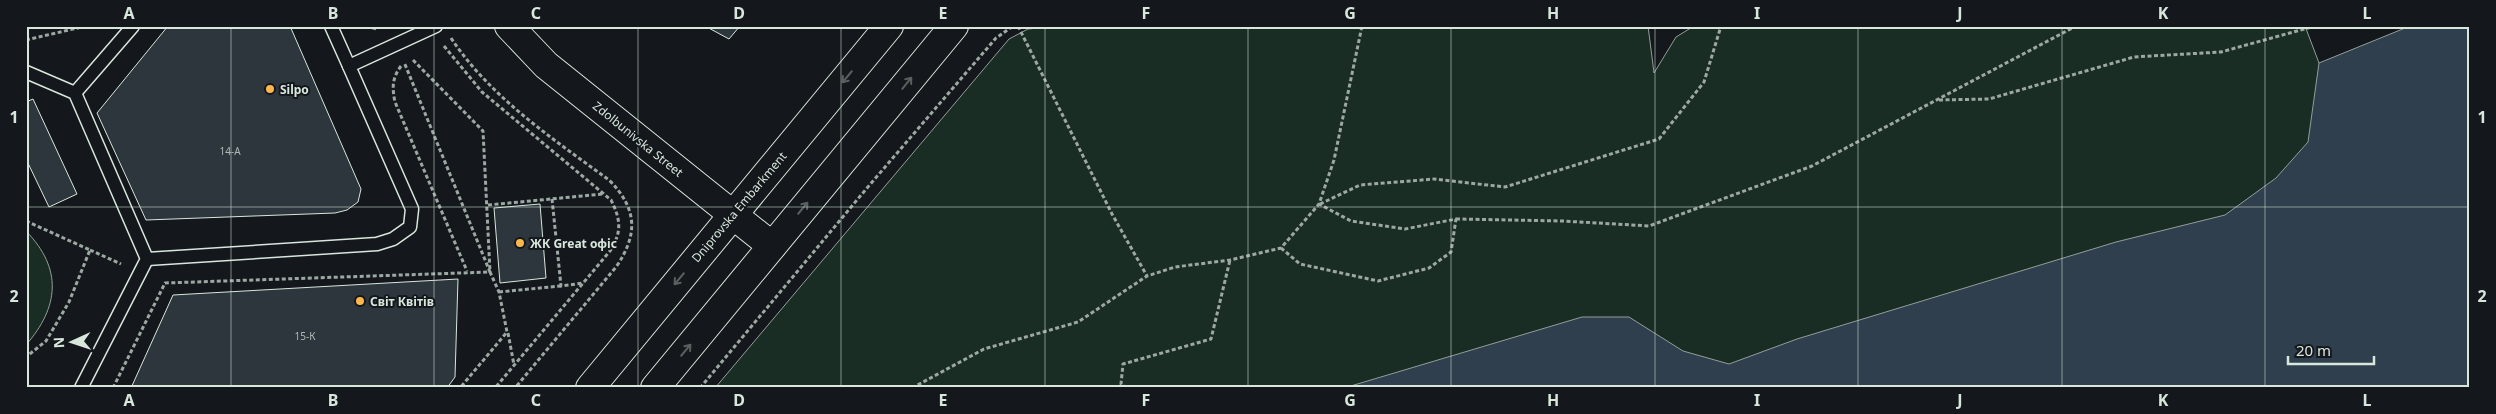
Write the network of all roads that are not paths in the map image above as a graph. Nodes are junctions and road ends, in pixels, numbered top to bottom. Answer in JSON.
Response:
{"nodes":[{"id":1,"x":133,"y":26,"type":"edge"},
{"id":2,"x":331,"y":26,"type":"edge"},
{"id":3,"x":509,"y":26,"type":"edge"},
{"id":4,"x":889,"y":26,"type":"edge"},
{"id":5,"x":954,"y":26,"type":"edge"},
{"id":6,"x":438,"y":29,"type":"edge"},
{"id":7,"x":349,"y":66,"type":"junction"},
{"id":8,"x":26,"y":72,"type":"edge"},
{"id":9,"x":75,"y":93,"type":"junction"},
{"id":10,"x":733,"y":215,"type":"junction"},
{"id":11,"x":772,"y":246,"type":"junction"},
{"id":12,"x":147,"y":259,"type":"junction"},
{"id":13,"x":81,"y":388,"type":"edge"},
{"id":14,"x":590,"y":388,"type":"edge"},
{"id":15,"x":655,"y":388,"type":"edge"}],
"edges":[{"from":1,"to":9,"type":"lane"},
{"from":2,"to":7,"type":"lane"},
{"from":3,"to":10,"type":"main road","name":"Zdolbunivska Street"},
{"from":4,"to":10,"type":"main road","name":"Dniprovska Embarkment","one_way":true},
{"from":11,"to":5,"type":"main road","one_way":true},
{"from":6,"to":7,"type":"lane"},
{"from":7,"to":12,"type":"lane"},
{"from":8,"to":9,"type":"lane"},
{"from":9,"to":12,"type":"lane"},
{"from":10,"to":11,"type":"main road","name":"Zdolbunivska Street"},
{"from":10,"to":14,"type":"main road","name":"Dniprovska Embarkment","one_way":true},
{"from":15,"to":11,"type":"main road","one_way":true},
{"from":12,"to":13,"type":"lane"}]}
